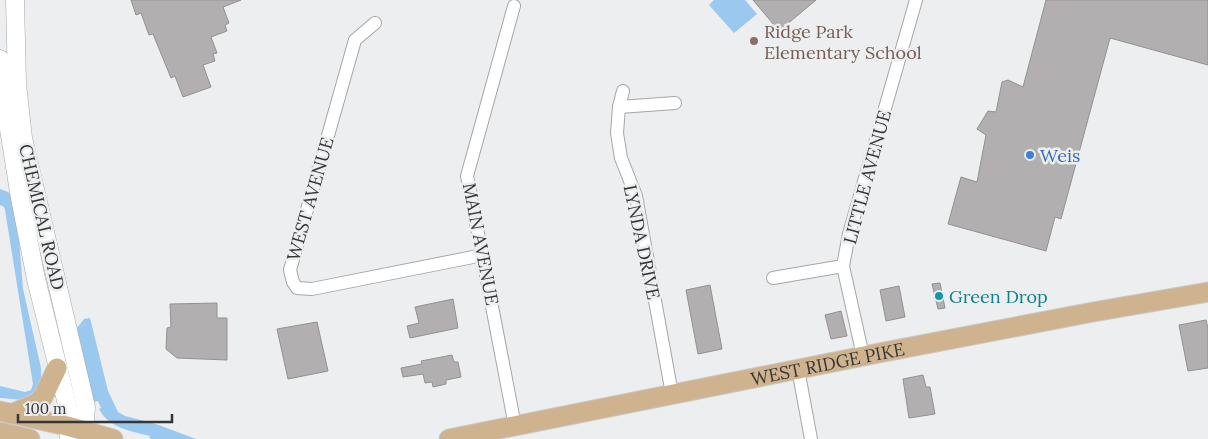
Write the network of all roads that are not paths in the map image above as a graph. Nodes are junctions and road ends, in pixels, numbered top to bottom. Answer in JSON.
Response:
{"nodes":[{"id":1,"x":15,"y":0,"type":"edge"},
{"id":2,"x":916,"y":0,"type":"edge"},
{"id":3,"x":514,"y":6,"type":"dead end"},
{"id":4,"x":375,"y":23,"type":"dead end"},
{"id":5,"x":0,"y":59,"type":"edge"},
{"id":6,"x":623,"y":91,"type":"dead end"},
{"id":7,"x":675,"y":104,"type":"dead end"},
{"id":8,"x":619,"y":107,"type":"junction"},
{"id":9,"x":483,"y":256,"type":"junction"},
{"id":10,"x":844,"y":266,"type":"junction"},
{"id":11,"x":773,"y":278,"type":"dead end"},
{"id":12,"x":1208,"y":292,"type":"edge"},
{"id":13,"x":863,"y":356,"type":"junction"},
{"id":14,"x":57,"y":368,"type":"junction"},
{"id":15,"x":798,"y":368,"type":"junction"},
{"id":16,"x":672,"y":394,"type":"junction"},
{"id":17,"x":6,"y":413,"type":"edge"},
{"id":18,"x":515,"y":426,"type":"junction"},
{"id":19,"x":0,"y":432,"type":"edge"},
{"id":20,"x":74,"y":435,"type":"edge"},
{"id":21,"x":30,"y":439,"type":"edge"},
{"id":22,"x":113,"y":439,"type":"edge"},
{"id":23,"x":450,"y":439,"type":"edge"},
{"id":24,"x":811,"y":439,"type":"edge"}],
"edges":[{"from":1,"to":20,"type":"main road","name":"CHEMICAL ROAD"},
{"from":2,"to":10,"type":"street","name":"LITTLE AVENUE"},
{"from":3,"to":9,"type":"street","name":"MAIN AVENUE"},
{"from":4,"to":9,"type":"street","name":"WEST AVENUE"},
{"from":5,"to":14,"type":"main road","name":"CHEMICAL ROAD"},
{"from":6,"to":8,"type":"street","name":"LYNDA DRIVE"},
{"from":7,"to":8,"type":"street"},
{"from":8,"to":16,"type":"street","name":"LYNDA DRIVE"},
{"from":9,"to":18,"type":"street","name":"MAIN AVENUE"},
{"from":10,"to":11,"type":"street"},
{"from":10,"to":13,"type":"street","name":"LITTLE AVENUE"},
{"from":12,"to":13,"type":"main road","name":"WEST RIDGE PIKE"},
{"from":13,"to":15,"type":"main road","name":"WEST RIDGE PIKE"},
{"from":14,"to":17,"type":"main road"},
{"from":14,"to":20,"type":"main road","name":"CHEMICAL ROAD"},
{"from":15,"to":16,"type":"main road","name":"WEST RIDGE PIKE"},
{"from":15,"to":24,"type":"street"},
{"from":16,"to":18,"type":"main road","name":"WEST RIDGE PIKE"},
{"from":17,"to":20,"type":"main road"},
{"from":18,"to":23,"type":"main road","name":"WEST RIDGE PIKE"},
{"from":19,"to":21,"type":"main road"},
{"from":20,"to":22,"type":"main road"}]}
